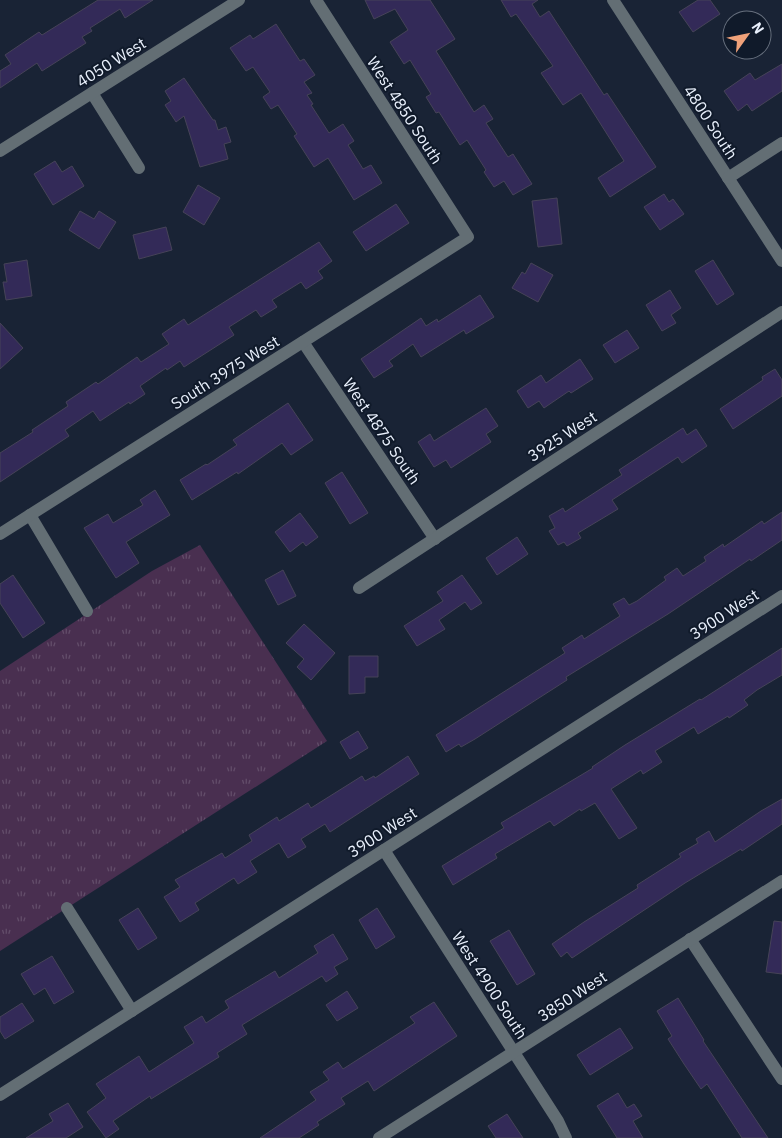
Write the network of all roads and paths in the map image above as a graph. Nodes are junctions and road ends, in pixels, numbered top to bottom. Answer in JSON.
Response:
{"nodes":[{"id":1,"x":239,"y":0,"type":"edge"},
{"id":2,"x":316,"y":0,"type":"edge"},
{"id":3,"x":614,"y":0,"type":"edge"},
{"id":4,"x":92,"y":93,"type":"junction"},
{"id":5,"x":782,"y":143,"type":"edge"},
{"id":6,"x":0,"y":151,"type":"edge"},
{"id":7,"x":139,"y":168,"type":"dead end"},
{"id":8,"x":728,"y":178,"type":"junction"},
{"id":9,"x":468,"y":237,"type":"joint"},
{"id":10,"x":782,"y":261,"type":"edge"},
{"id":11,"x":782,"y":312,"type":"edge"},
{"id":12,"x":303,"y":342,"type":"junction"},
{"id":13,"x":30,"y":516,"type":"junction"},
{"id":14,"x":0,"y":534,"type":"edge"},
{"id":15,"x":435,"y":539,"type":"junction"},
{"id":16,"x":359,"y":588,"type":"dead end"},
{"id":17,"x":782,"y":596,"type":"edge"},
{"id":18,"x":87,"y":611,"type":"dead end"},
{"id":19,"x":384,"y":850,"type":"junction"},
{"id":20,"x":782,"y":881,"type":"edge"},
{"id":21,"x":68,"y":908,"type":"dead end"},
{"id":22,"x":690,"y":940,"type":"junction"},
{"id":23,"x":132,"y":1010,"type":"junction"},
{"id":24,"x":514,"y":1052,"type":"junction"},
{"id":25,"x":782,"y":1080,"type":"edge"},
{"id":26,"x":0,"y":1095,"type":"edge"},
{"id":27,"x":379,"y":1138,"type":"edge"},
{"id":28,"x":566,"y":1138,"type":"edge"}],
"edges":[{"from":1,"to":4,"type":"street","name":"4050 West"},
{"from":2,"to":9,"type":"street","name":"West 4850 South"},
{"from":3,"to":8,"type":"street","name":"4800 South"},
{"from":4,"to":6,"type":"street","name":"4050 West"},
{"from":4,"to":7,"type":"street"},
{"from":5,"to":8,"type":"street"},
{"from":8,"to":10,"type":"street","name":"4800 South"},
{"from":9,"to":12,"type":"street","name":"South 3975 West"},
{"from":11,"to":15,"type":"street","name":"3925 West"},
{"from":12,"to":13,"type":"street","name":"South 3975 West"},
{"from":12,"to":15,"type":"street","name":"West 4875 South"},
{"from":13,"to":14,"type":"street","name":"South 3975 West"},
{"from":13,"to":18,"type":"street"},
{"from":15,"to":16,"type":"street","name":"3925 West"},
{"from":17,"to":19,"type":"street","name":"3900 West"},
{"from":19,"to":23,"type":"street","name":"3900 West"},
{"from":19,"to":24,"type":"street","name":"West 4900 South"},
{"from":20,"to":22,"type":"street","name":"3850 West"},
{"from":21,"to":23,"type":"street"},
{"from":22,"to":24,"type":"street","name":"3850 West"},
{"from":22,"to":25,"type":"street"},
{"from":23,"to":26,"type":"street","name":"3900 West"},
{"from":24,"to":27,"type":"street","name":"3850 West"},
{"from":24,"to":28,"type":"street","name":"West 4900 South"}]}
